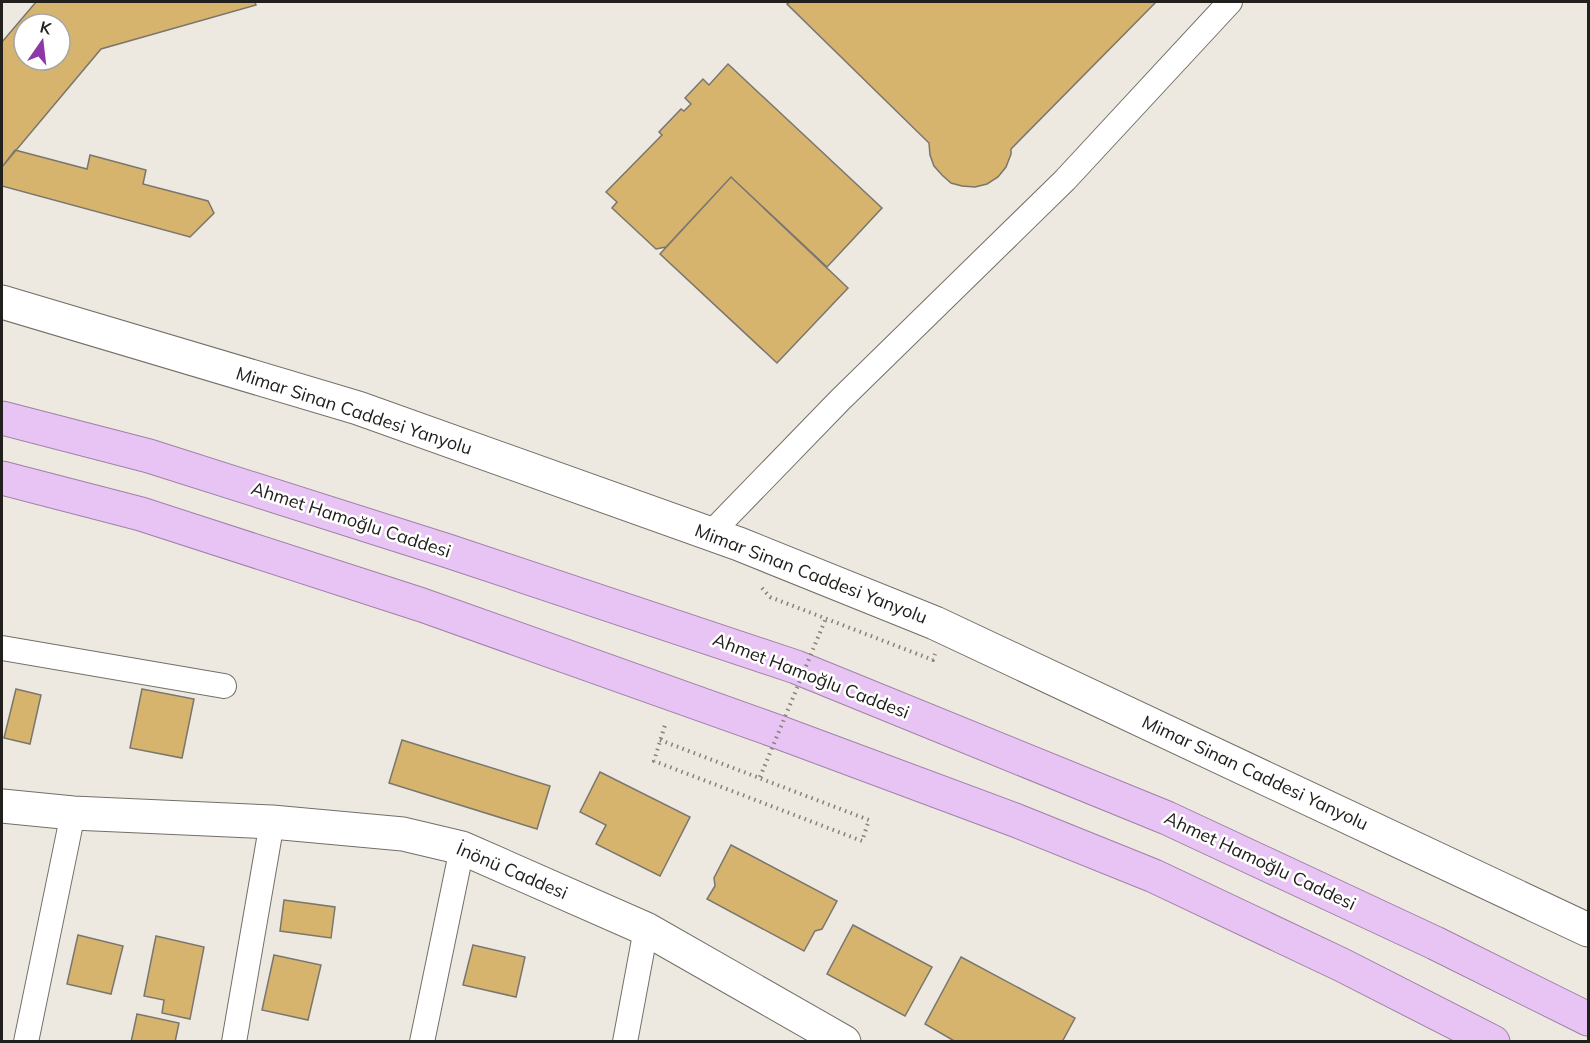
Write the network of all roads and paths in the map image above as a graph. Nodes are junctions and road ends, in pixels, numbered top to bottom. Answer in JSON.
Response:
{"nodes":[{"id":1,"x":1230,"y":2,"type":"edge"},
{"id":2,"x":2,"y":302,"type":"edge"},
{"id":3,"x":2,"y":418,"type":"edge"},
{"id":4,"x":2,"y":478,"type":"edge"},
{"id":5,"x":710,"y":534,"type":"junction"},
{"id":6,"x":770,"y":597,"type":"dead end"},
{"id":7,"x":2,"y":648,"type":"edge"},
{"id":8,"x":225,"y":686,"type":"dead end"},
{"id":9,"x":675,"y":695,"type":"junction"},
{"id":10,"x":660,"y":740,"type":"junction"},
{"id":11,"x":760,"y":777,"type":"junction"},
{"id":12,"x":2,"y":806,"type":"edge"},
{"id":13,"x":73,"y":813,"type":"junction"},
{"id":14,"x":272,"y":822,"type":"junction"},
{"id":15,"x":462,"y":848,"type":"junction"},
{"id":16,"x":646,"y":929,"type":"junction"},
{"id":17,"x":1588,"y":930,"type":"edge"},
{"id":18,"x":1588,"y":1019,"type":"edge"},
{"id":19,"x":833,"y":1039,"type":"edge"},
{"id":20,"x":26,"y":1041,"type":"edge"},
{"id":21,"x":234,"y":1041,"type":"edge"},
{"id":22,"x":422,"y":1041,"type":"edge"},
{"id":23,"x":625,"y":1041,"type":"edge"},
{"id":24,"x":1493,"y":1041,"type":"edge"}],
"edges":[{"from":1,"to":5,"type":"street"},
{"from":2,"to":5,"type":"main road","name":"Mimar Sinan Caddesi Yanyolu"},
{"from":3,"to":18,"type":"highway","name":"Ahmet Hamoğlu Caddesi"},
{"from":4,"to":9,"type":"highway"},
{"from":5,"to":17,"type":"main road","name":"Mimar Sinan Caddesi Yanyolu"},
{"from":6,"to":11,"type":"path","bridge":true},
{"from":7,"to":8,"type":"street"},
{"from":9,"to":10,"type":"path"},
{"from":9,"to":24,"type":"highway"},
{"from":10,"to":11,"type":"path"},
{"from":10,"to":11,"type":"path"},
{"from":12,"to":13,"type":"main road","name":"İnönü Caddesi"},
{"from":13,"to":14,"type":"main road","name":"İnönü Caddesi"},
{"from":13,"to":20,"type":"street"},
{"from":14,"to":15,"type":"main road","name":"İnönü Caddesi"},
{"from":14,"to":21,"type":"street"},
{"from":15,"to":16,"type":"main road","name":"İnönü Caddesi"},
{"from":15,"to":22,"type":"street"},
{"from":16,"to":19,"type":"main road","name":"İnönü Caddesi"},
{"from":16,"to":23,"type":"street"}]}
